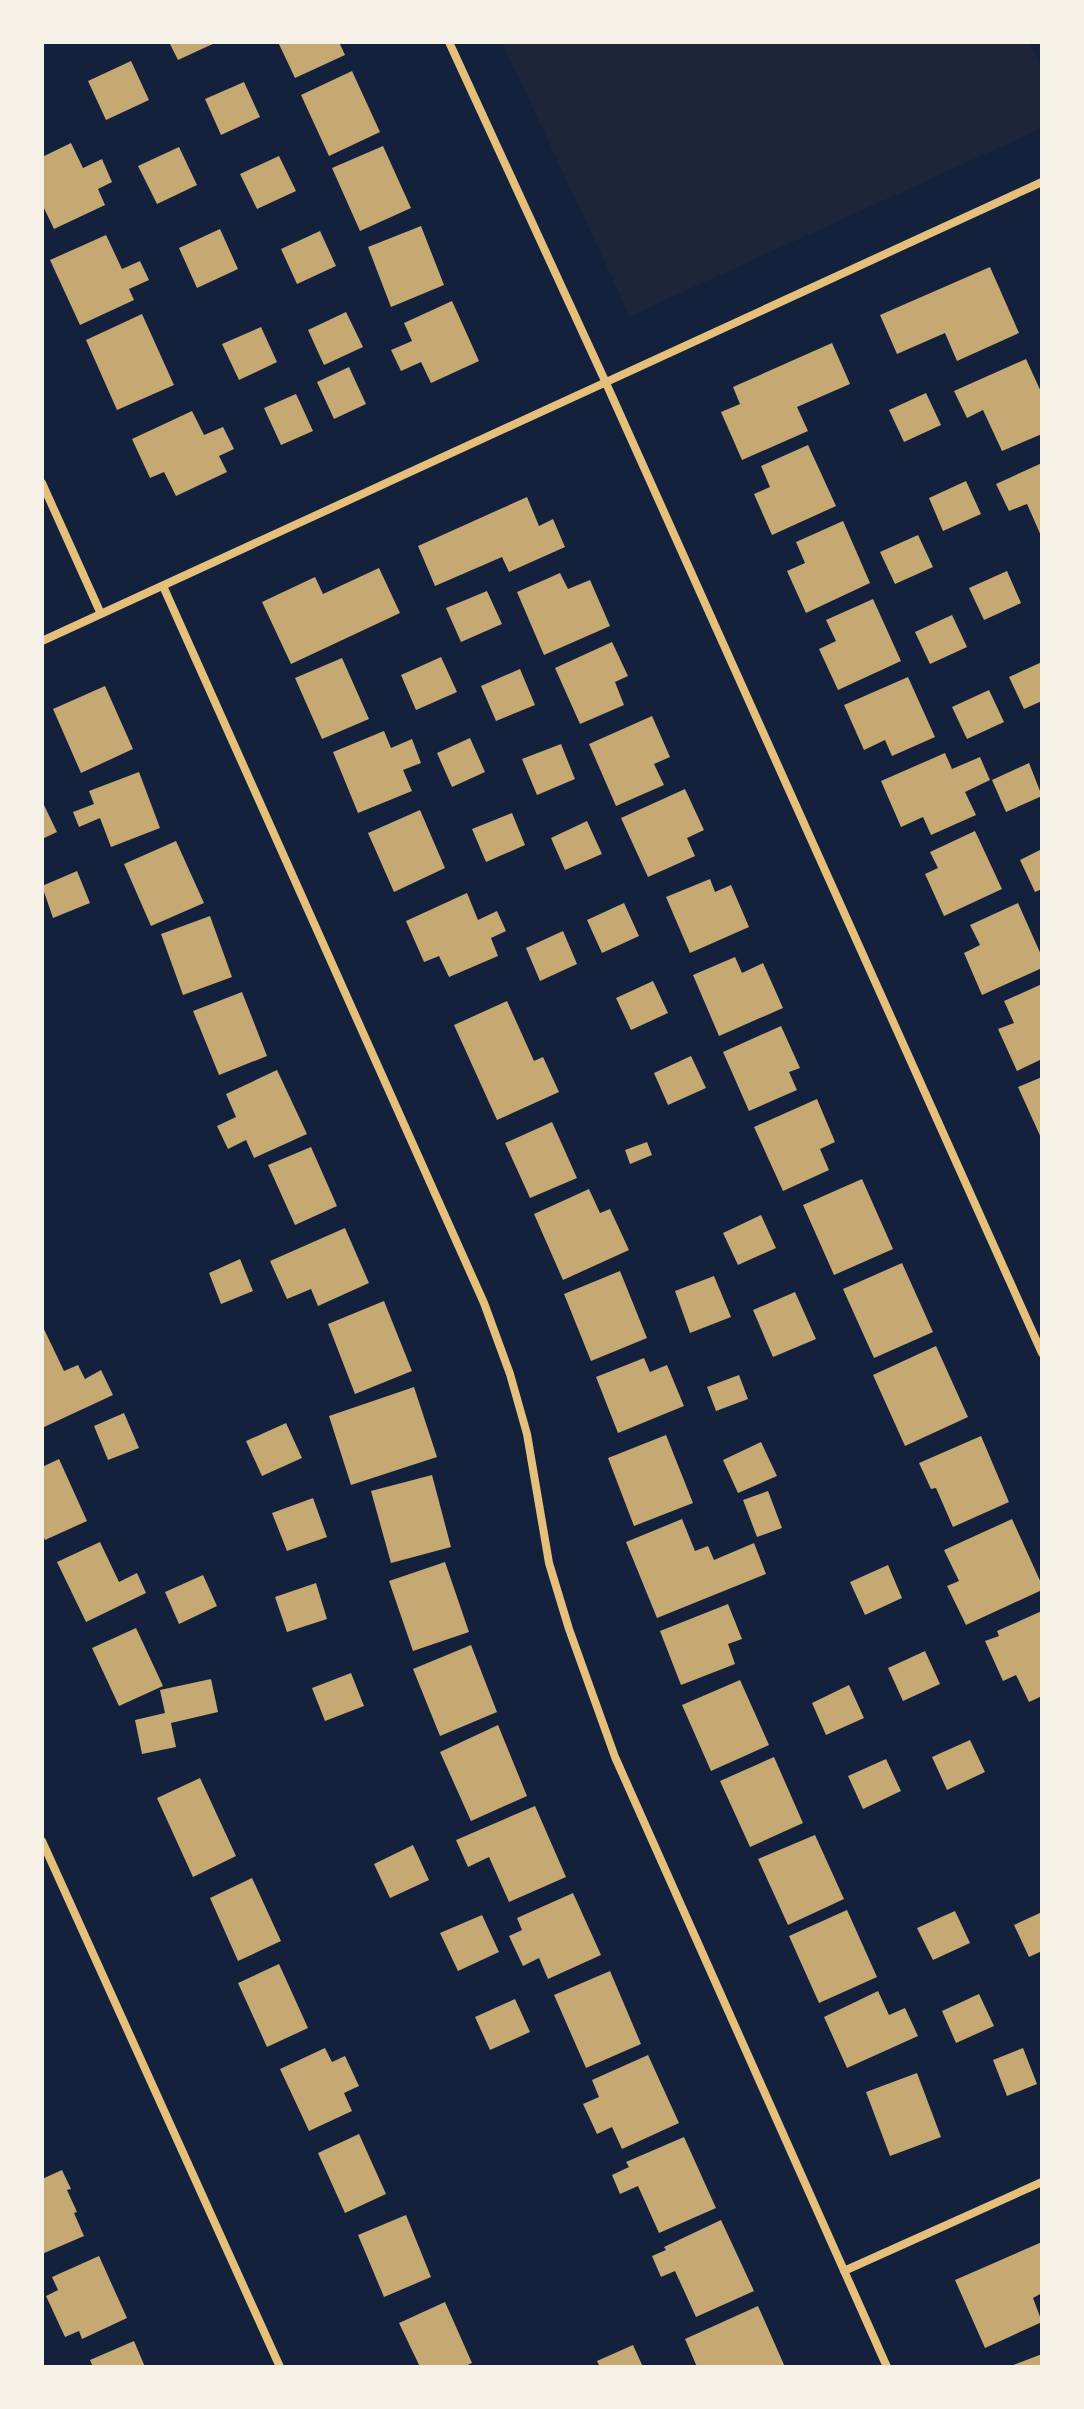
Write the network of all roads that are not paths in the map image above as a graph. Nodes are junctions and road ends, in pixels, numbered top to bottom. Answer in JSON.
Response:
{"nodes":[{"id":1,"x":449,"y":42,"type":"edge"},
{"id":2,"x":1042,"y":182,"type":"edge"},
{"id":3,"x":606,"y":383,"type":"junction"},
{"id":4,"x":42,"y":483,"type":"edge"},
{"id":5,"x":163,"y":586,"type":"junction"},
{"id":6,"x":101,"y":614,"type":"junction"},
{"id":7,"x":42,"y":641,"type":"edge"},
{"id":8,"x":1042,"y":1353,"type":"edge"},
{"id":9,"x":42,"y":1841,"type":"edge"},
{"id":10,"x":1042,"y":2182,"type":"edge"},
{"id":11,"x":844,"y":2271,"type":"junction"},
{"id":12,"x":280,"y":2367,"type":"edge"},
{"id":13,"x":887,"y":2367,"type":"edge"}],
"edges":[{"from":1,"to":3,"type":"street"},
{"from":2,"to":3,"type":"street"},
{"from":3,"to":5,"type":"street"},
{"from":3,"to":8,"type":"street"},
{"from":4,"to":6,"type":"street"},
{"from":5,"to":6,"type":"street"},
{"from":5,"to":11,"type":"street"},
{"from":6,"to":7,"type":"street"},
{"from":9,"to":12,"type":"street"},
{"from":10,"to":11,"type":"street"},
{"from":11,"to":13,"type":"street"}]}
